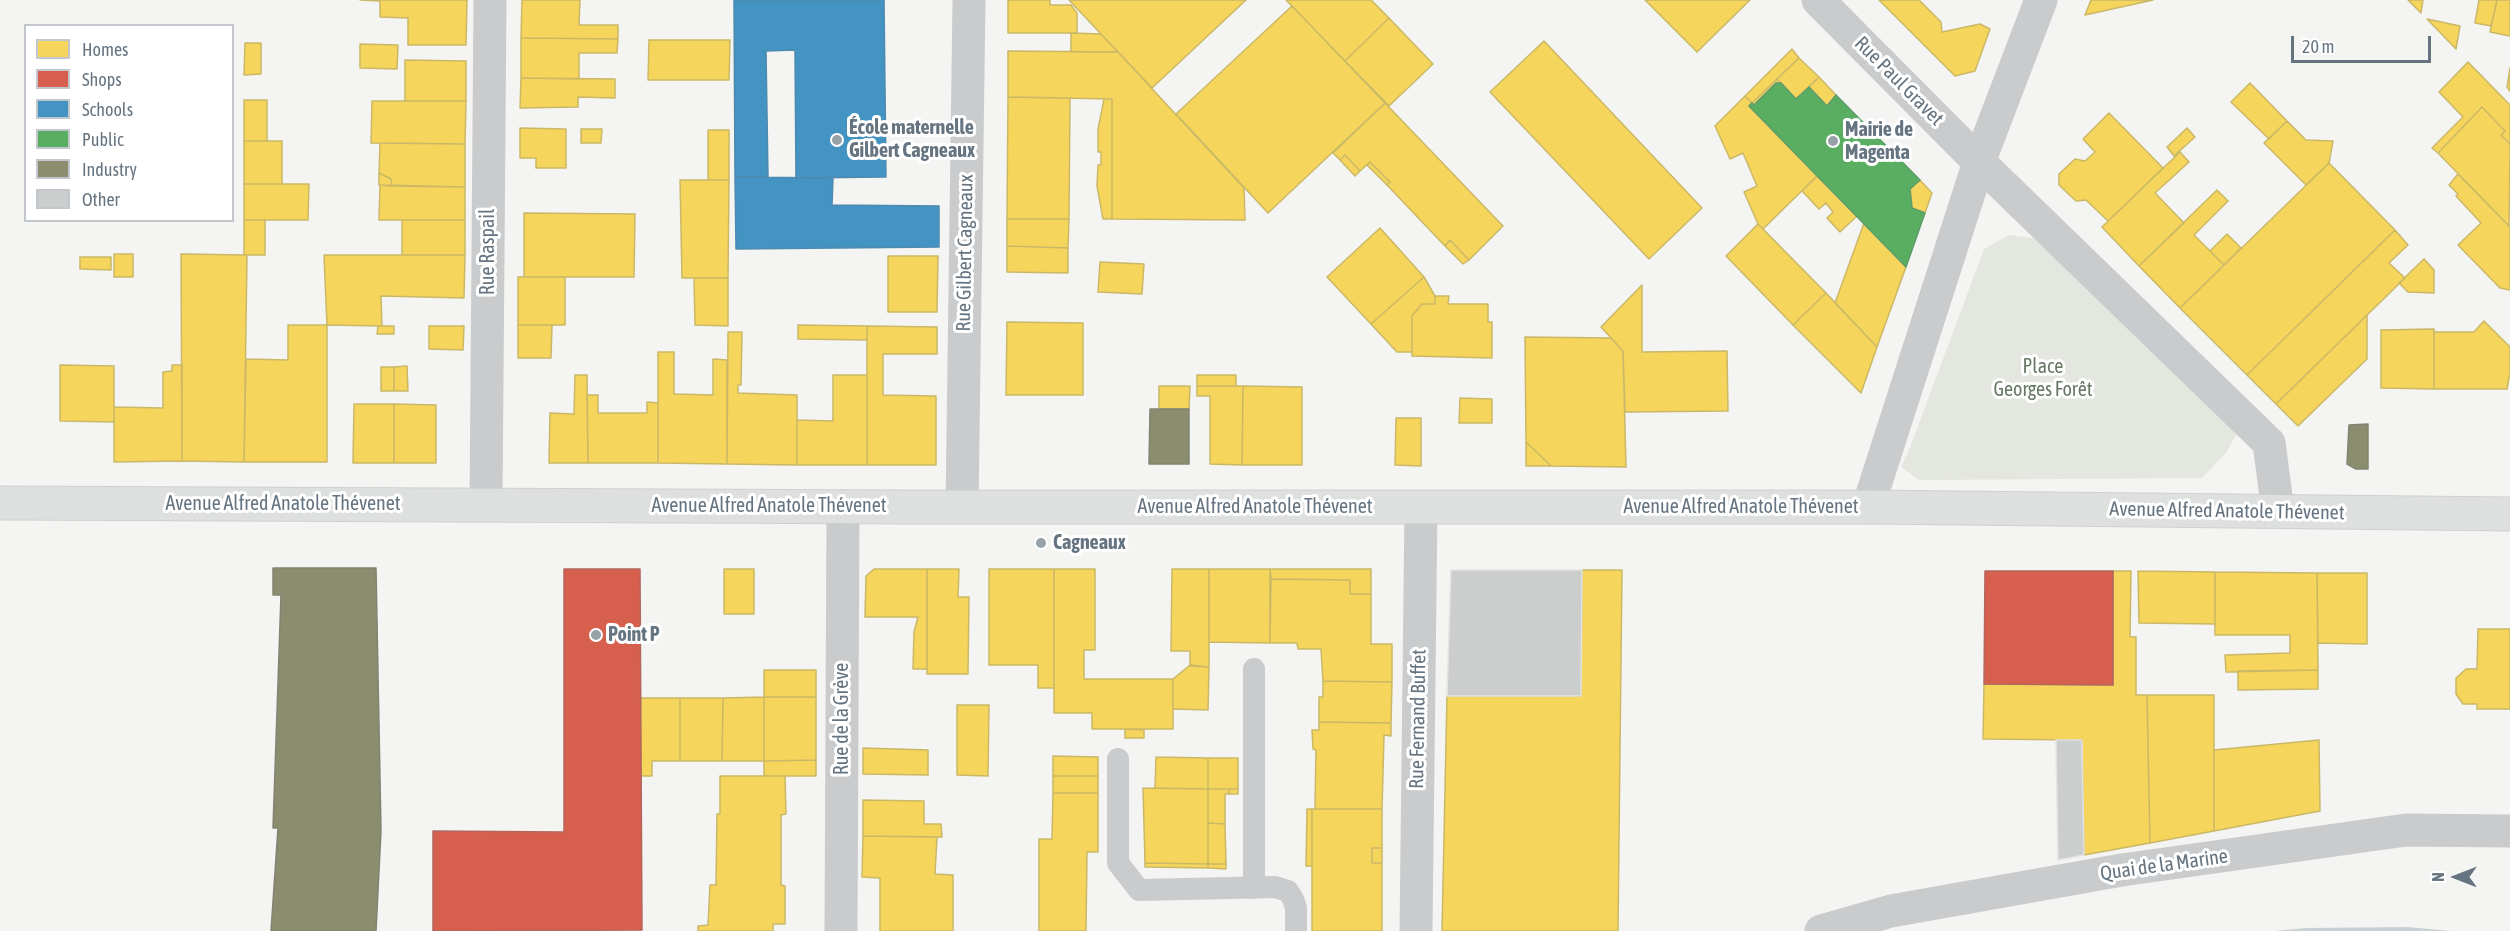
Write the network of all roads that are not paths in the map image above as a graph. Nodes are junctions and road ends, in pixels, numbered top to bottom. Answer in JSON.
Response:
{"nodes":[{"id":1,"x":490,"y":0,"type":"edge"},
{"id":2,"x":969,"y":0,"type":"edge"},
{"id":3,"x":1818,"y":0,"type":"edge"},
{"id":4,"x":2041,"y":0,"type":"edge"},
{"id":5,"x":1980,"y":162,"type":"junction"},
{"id":6,"x":0,"y":503,"type":"edge"},
{"id":7,"x":486,"y":505,"type":"junction"},
{"id":8,"x":843,"y":506,"type":"junction"},
{"id":9,"x":962,"y":507,"type":"junction"},
{"id":10,"x":1421,"y":507,"type":"junction"},
{"id":11,"x":1868,"y":507,"type":"junction"},
{"id":12,"x":2278,"y":511,"type":"junction"},
{"id":13,"x":2510,"y":512,"type":"edge"},
{"id":14,"x":1254,"y":669,"type":"dead end"},
{"id":15,"x":1118,"y":759,"type":"dead end"},
{"id":16,"x":2510,"y":831,"type":"edge"},
{"id":17,"x":1254,"y":888,"type":"junction"},
{"id":18,"x":841,"y":931,"type":"edge"},
{"id":19,"x":1296,"y":931,"type":"edge"},
{"id":20,"x":1416,"y":931,"type":"edge"},
{"id":21,"x":1821,"y":931,"type":"edge"}],
"edges":[{"from":1,"to":7,"type":"street","name":"Rue Raspail"},
{"from":2,"to":9,"type":"street","name":"Rue Gilbert Cagneaux"},
{"from":3,"to":5,"type":"street","name":"Rue Paul Gravet"},
{"from":4,"to":5,"type":"street"},
{"from":5,"to":11,"type":"street"},
{"from":5,"to":12,"type":"street","name":"Rue Paul Gravet"},
{"from":6,"to":7,"type":"main road","name":"Avenue Alfred Anatole Thévenet"},
{"from":7,"to":8,"type":"main road","name":"Avenue Alfred Anatole Thévenet"},
{"from":8,"to":9,"type":"main road","name":"Avenue Alfred Anatole Thévenet"},
{"from":8,"to":18,"type":"street","name":"Rue de la Grève"},
{"from":9,"to":10,"type":"main road","name":"Avenue Alfred Anatole Thévenet"},
{"from":10,"to":11,"type":"main road","name":"Avenue Alfred Anatole Thévenet"},
{"from":10,"to":20,"type":"street","name":"Rue Fernand Buffet"},
{"from":11,"to":12,"type":"main road","name":"Avenue Alfred Anatole Thévenet"},
{"from":12,"to":13,"type":"main road","name":"Avenue Alfred Anatole Thévenet"},
{"from":14,"to":17,"type":"lane"},
{"from":15,"to":17,"type":"lane"},
{"from":16,"to":21,"type":"street","name":"Quai de la Marine"},
{"from":17,"to":19,"type":"lane"}]}
